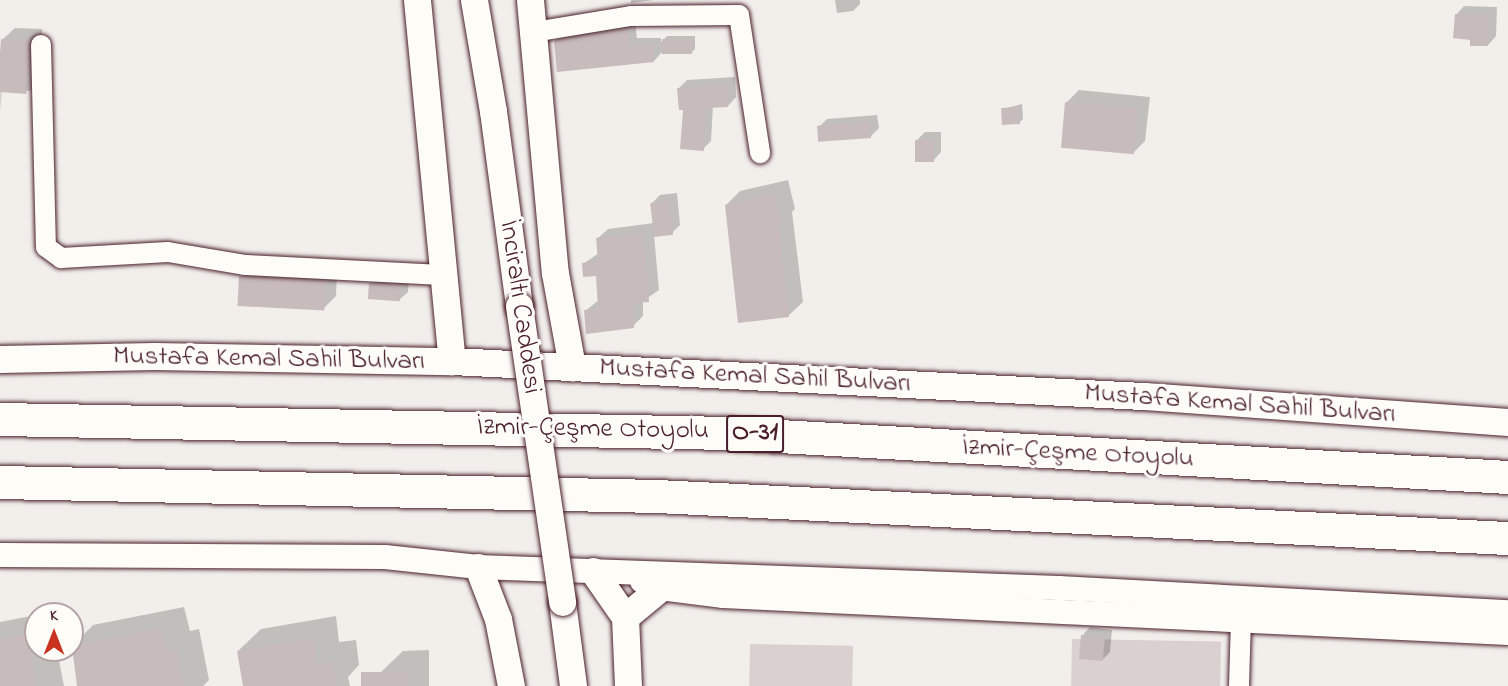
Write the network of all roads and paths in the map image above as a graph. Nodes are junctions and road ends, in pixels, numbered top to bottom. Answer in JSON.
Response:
{"nodes":[{"id":1,"x":417,"y":0,"type":"edge"},
{"id":2,"x":474,"y":0,"type":"edge"},
{"id":3,"x":530,"y":0,"type":"edge"},
{"id":4,"x":534,"y":32,"type":"junction"},
{"id":5,"x":41,"y":45,"type":"dead end"},
{"id":6,"x":760,"y":153,"type":"dead end"},
{"id":7,"x":442,"y":275,"type":"junction"},
{"id":8,"x":0,"y":359,"type":"edge"},
{"id":9,"x":452,"y":361,"type":"junction"},
{"id":10,"x":572,"y":366,"type":"junction"},
{"id":11,"x":0,"y":419,"type":"edge"},
{"id":12,"x":1508,"y":422,"type":"edge"},
{"id":13,"x":1508,"y":477,"type":"edge"},
{"id":14,"x":0,"y":482,"type":"edge"},
{"id":15,"x":1508,"y":538,"type":"edge"},
{"id":16,"x":0,"y":555,"type":"edge"},
{"id":17,"x":478,"y":567,"type":"junction"},
{"id":18,"x":605,"y":571,"type":"junction"},
{"id":19,"x":660,"y":588,"type":"junction"},
{"id":20,"x":1508,"y":612,"type":"edge"},
{"id":21,"x":626,"y":618,"type":"junction"},
{"id":22,"x":1241,"y":620,"type":"junction"},
{"id":23,"x":1508,"y":633,"type":"edge"},
{"id":24,"x":511,"y":686,"type":"edge"},
{"id":25,"x":573,"y":686,"type":"edge"},
{"id":26,"x":628,"y":686,"type":"edge"},
{"id":27,"x":1239,"y":686,"type":"edge"}],
"edges":[{"from":1,"to":7,"type":"main road"},
{"from":2,"to":25,"type":"main road","name":"İnciraltı Caddesi","bridge":true},
{"from":3,"to":4,"type":"main road"},
{"from":4,"to":6,"type":"street"},
{"from":4,"to":10,"type":"main road"},
{"from":5,"to":7,"type":"street"},
{"from":7,"to":9,"type":"main road"},
{"from":8,"to":9,"type":"main road","name":"Mustafa Kemal Sahil Bulvarı"},
{"from":9,"to":10,"type":"main road","name":"Mustafa Kemal Sahil Bulvarı"},
{"from":10,"to":12,"type":"main road","name":"Mustafa Kemal Sahil Bulvarı"},
{"from":11,"to":13,"type":"highway","name":"İzmir-Çeşme Otoyolu","number":"O-31"},
{"from":14,"to":15,"type":"highway"},
{"from":16,"to":17,"type":"street"},
{"from":17,"to":18,"type":"street"},
{"from":17,"to":24,"type":"main road"},
{"from":18,"to":19,"type":"street"},
{"from":18,"to":20,"type":"street"},
{"from":18,"to":21,"type":"main road"},
{"from":19,"to":21,"type":"main road"},
{"from":19,"to":22,"type":"street"},
{"from":21,"to":26,"type":"main road"},
{"from":22,"to":23,"type":"street"},
{"from":22,"to":27,"type":"street"}]}
